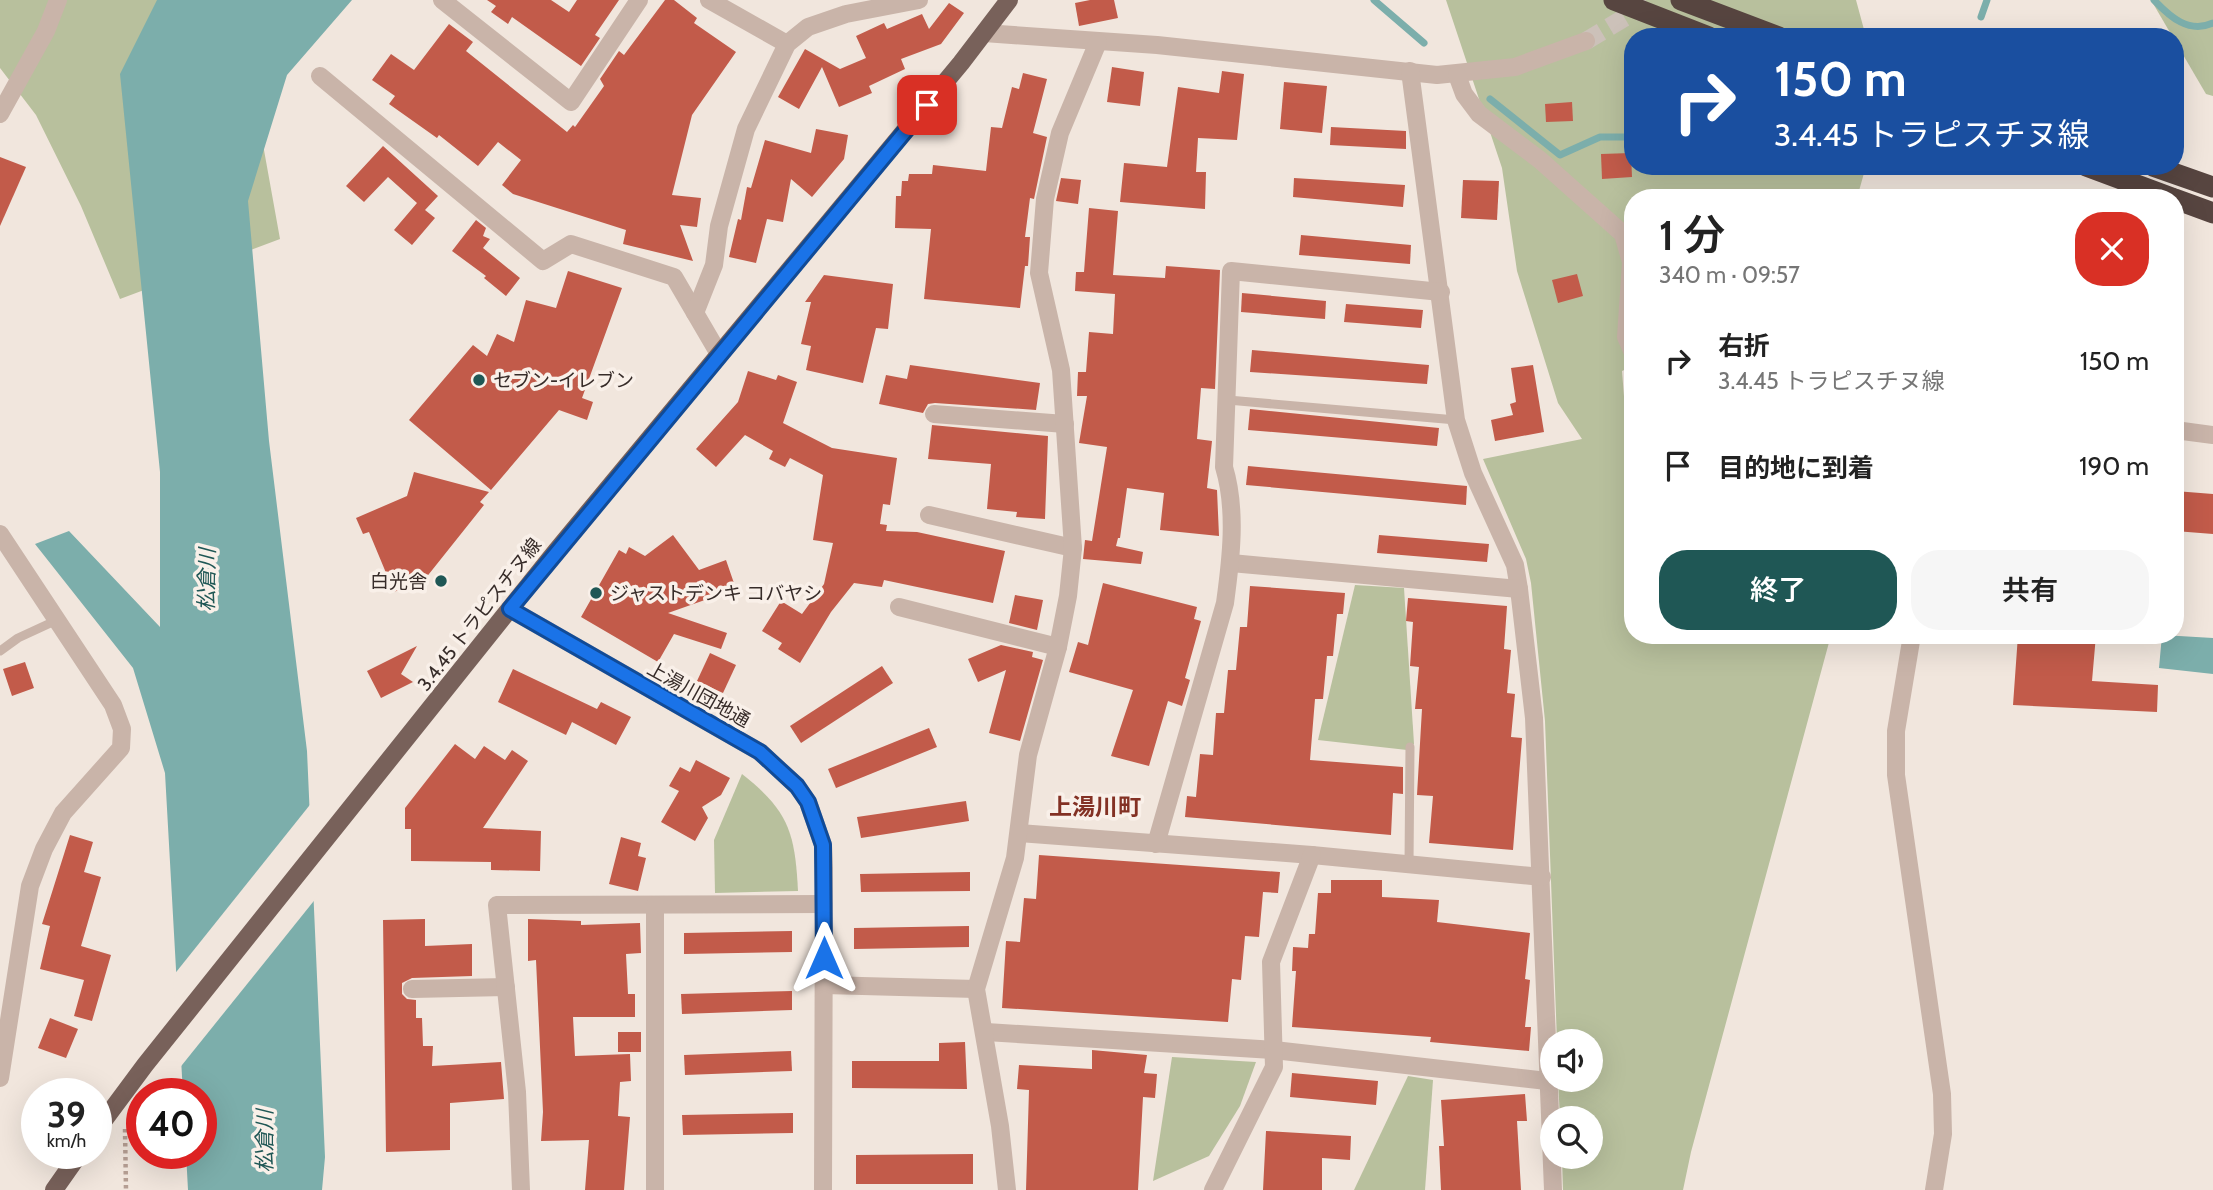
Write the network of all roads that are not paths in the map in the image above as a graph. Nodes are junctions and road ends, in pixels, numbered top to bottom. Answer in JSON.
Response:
{"nodes":[{"id":1,"x":58,"y":0,"type":"edge"},
{"id":2,"x":442,"y":0,"type":"edge"},
{"id":3,"x":639,"y":0,"type":"edge"},
{"id":4,"x":709,"y":0,"type":"edge"},
{"id":5,"x":919,"y":0,"type":"edge"},
{"id":6,"x":1614,"y":0,"type":"edge"},
{"id":7,"x":1681,"y":0,"type":"edge"},
{"id":8,"x":1001,"y":3,"type":"edge"},
{"id":9,"x":855,"y":6,"type":"edge"},
{"id":10,"x":1686,"y":28,"type":"edge"},
{"id":11,"x":1755,"y":28,"type":"edge"},
{"id":12,"x":984,"y":33,"type":"junction"},
{"id":13,"x":1586,"y":41,"type":"tunnel mouth"},
{"id":14,"x":1098,"y":42,"type":"junction"},
{"id":15,"x":787,"y":44,"type":"junction"},
{"id":16,"x":1410,"y":71,"type":"junction"},
{"id":17,"x":1457,"y":75,"type":"junction"},
{"id":18,"x":320,"y":76,"type":"dead end"},
{"id":19,"x":0,"y":114,"type":"edge"},
{"id":20,"x":2111,"y":175,"type":"edge"},
{"id":21,"x":2179,"y":175,"type":"edge"},
{"id":22,"x":2213,"y":187,"type":"edge"},
{"id":23,"x":2149,"y":189,"type":"edge"},
{"id":24,"x":2184,"y":202,"type":"edge"},
{"id":25,"x":2213,"y":213,"type":"edge"},
{"id":26,"x":1624,"y":237,"type":"edge"},
{"id":27,"x":1441,"y":292,"type":"junction"},
{"id":28,"x":695,"y":313,"type":"junction"},
{"id":29,"x":719,"y":354,"type":"junction"},
{"id":30,"x":1228,"y":400,"type":"junction"},
{"id":31,"x":934,"y":414,"type":"dead end"},
{"id":32,"x":1456,"y":420,"type":"junction"},
{"id":33,"x":1066,"y":424,"type":"junction"},
{"id":34,"x":2184,"y":431,"type":"edge"},
{"id":35,"x":2213,"y":435,"type":"edge"},
{"id":36,"x":929,"y":515,"type":"dead end"},
{"id":37,"x":0,"y":534,"type":"edge"},
{"id":38,"x":1073,"y":548,"type":"junction"},
{"id":39,"x":1231,"y":563,"type":"junction"},
{"id":40,"x":1519,"y":589,"type":"junction"},
{"id":41,"x":899,"y":607,"type":"dead end"},
{"id":42,"x":510,"y":609,"type":"junction"},
{"id":43,"x":57,"y":620,"type":"junction"},
{"id":44,"x":1910,"y":644,"type":"edge"},
{"id":45,"x":1058,"y":647,"type":"junction"},
{"id":46,"x":0,"y":651,"type":"edge"},
{"id":47,"x":1410,"y":747,"type":"dead end"},
{"id":48,"x":1019,"y":834,"type":"junction"},
{"id":49,"x":1156,"y":844,"type":"junction"},
{"id":50,"x":1312,"y":855,"type":"junction"},
{"id":51,"x":1409,"y":864,"type":"junction"},
{"id":52,"x":1542,"y":877,"type":"junction"},
{"id":53,"x":824,"y":904,"type":"junction"},
{"id":54,"x":655,"y":905,"type":"junction"},
{"id":55,"x":824,"y":985,"type":"junction"},
{"id":56,"x":506,"y":987,"type":"junction"},
{"id":57,"x":412,"y":989,"type":"dead end"},
{"id":58,"x":975,"y":989,"type":"junction"},
{"id":59,"x":1546,"y":1029,"type":"edge"},
{"id":60,"x":986,"y":1032,"type":"junction"},
{"id":61,"x":1274,"y":1051,"type":"junction"},
{"id":62,"x":0,"y":1078,"type":"edge"},
{"id":63,"x":1540,"y":1080,"type":"edge"},
{"id":64,"x":1548,"y":1092,"type":"edge"},
{"id":65,"x":112,"y":1109,"type":"edge"},
{"id":66,"x":69,"y":1169,"type":"edge"},
{"id":67,"x":54,"y":1190,"type":"edge"},
{"id":68,"x":521,"y":1190,"type":"edge"},
{"id":69,"x":655,"y":1190,"type":"edge"},
{"id":70,"x":823,"y":1190,"type":"edge"},
{"id":71,"x":1007,"y":1190,"type":"edge"},
{"id":72,"x":1213,"y":1190,"type":"edge"},
{"id":73,"x":1553,"y":1190,"type":"edge"},
{"id":74,"x":1934,"y":1190,"type":"edge"}],
"edges":[{"from":1,"to":19,"type":"street"},
{"from":2,"to":3,"type":"street"},
{"from":4,"to":15,"type":"street"},
{"from":5,"to":9,"type":"street"},
{"from":6,"to":10,"type":"highway"},
{"from":7,"to":11,"type":"highway"},
{"from":8,"to":12,"type":"main road","name":"3.4.45 トラピスチヌ線"},
{"from":9,"to":15,"type":"street"},
{"from":12,"to":14,"type":"street"},
{"from":12,"to":29,"type":"main road","name":"3.4.45 トラピスチヌ線"},
{"from":13,"to":17,"type":"street"},
{"from":14,"to":16,"type":"street"},
{"from":14,"to":33,"type":"street"},
{"from":15,"to":28,"type":"street"},
{"from":16,"to":17,"type":"street"},
{"from":16,"to":27,"type":"street"},
{"from":17,"to":26,"type":"street"},
{"from":18,"to":28,"type":"street"},
{"from":20,"to":23,"type":"highway"},
{"from":21,"to":22,"type":"highway"},
{"from":24,"to":25,"type":"highway"},
{"from":27,"to":30,"type":"street"},
{"from":27,"to":32,"type":"street"},
{"from":28,"to":29,"type":"street"},
{"from":29,"to":42,"type":"main road","name":"3.4.45 トラピスチヌ線"},
{"from":30,"to":32,"type":"lane"},
{"from":30,"to":39,"type":"street"},
{"from":31,"to":33,"type":"street"},
{"from":32,"to":40,"type":"street"},
{"from":33,"to":38,"type":"street"},
{"from":34,"to":35,"type":"street"},
{"from":36,"to":38,"type":"street"},
{"from":37,"to":43,"type":"street"},
{"from":38,"to":45,"type":"street"},
{"from":39,"to":40,"type":"street"},
{"from":39,"to":49,"type":"street"},
{"from":40,"to":52,"type":"street"},
{"from":41,"to":45,"type":"street"},
{"from":42,"to":53,"type":"street","name":"上湯川団地通"},
{"from":42,"to":65,"type":"main road","name":"3.4.45 トラピスチヌ線"},
{"from":43,"to":46,"type":"lane"},
{"from":43,"to":62,"type":"street"},
{"from":44,"to":74,"type":"street"},
{"from":45,"to":48,"type":"street"},
{"from":47,"to":51,"type":"lane"},
{"from":48,"to":49,"type":"street"},
{"from":48,"to":58,"type":"street"},
{"from":49,"to":50,"type":"street"},
{"from":50,"to":51,"type":"street"},
{"from":50,"to":61,"type":"street"},
{"from":51,"to":52,"type":"street"},
{"from":52,"to":59,"type":"street"},
{"from":53,"to":54,"type":"street"},
{"from":53,"to":55,"type":"street","name":"上湯川団地通"},
{"from":54,"to":56,"type":"street"},
{"from":54,"to":69,"type":"street"},
{"from":55,"to":58,"type":"street"},
{"from":55,"to":70,"type":"street","name":"上湯川団地通"},
{"from":56,"to":57,"type":"street"},
{"from":56,"to":68,"type":"street"},
{"from":58,"to":60,"type":"street"},
{"from":60,"to":61,"type":"street"},
{"from":60,"to":71,"type":"street"},
{"from":61,"to":63,"type":"street"},
{"from":61,"to":72,"type":"street"},
{"from":64,"to":73,"type":"street"},
{"from":66,"to":67,"type":"main road"}]}
